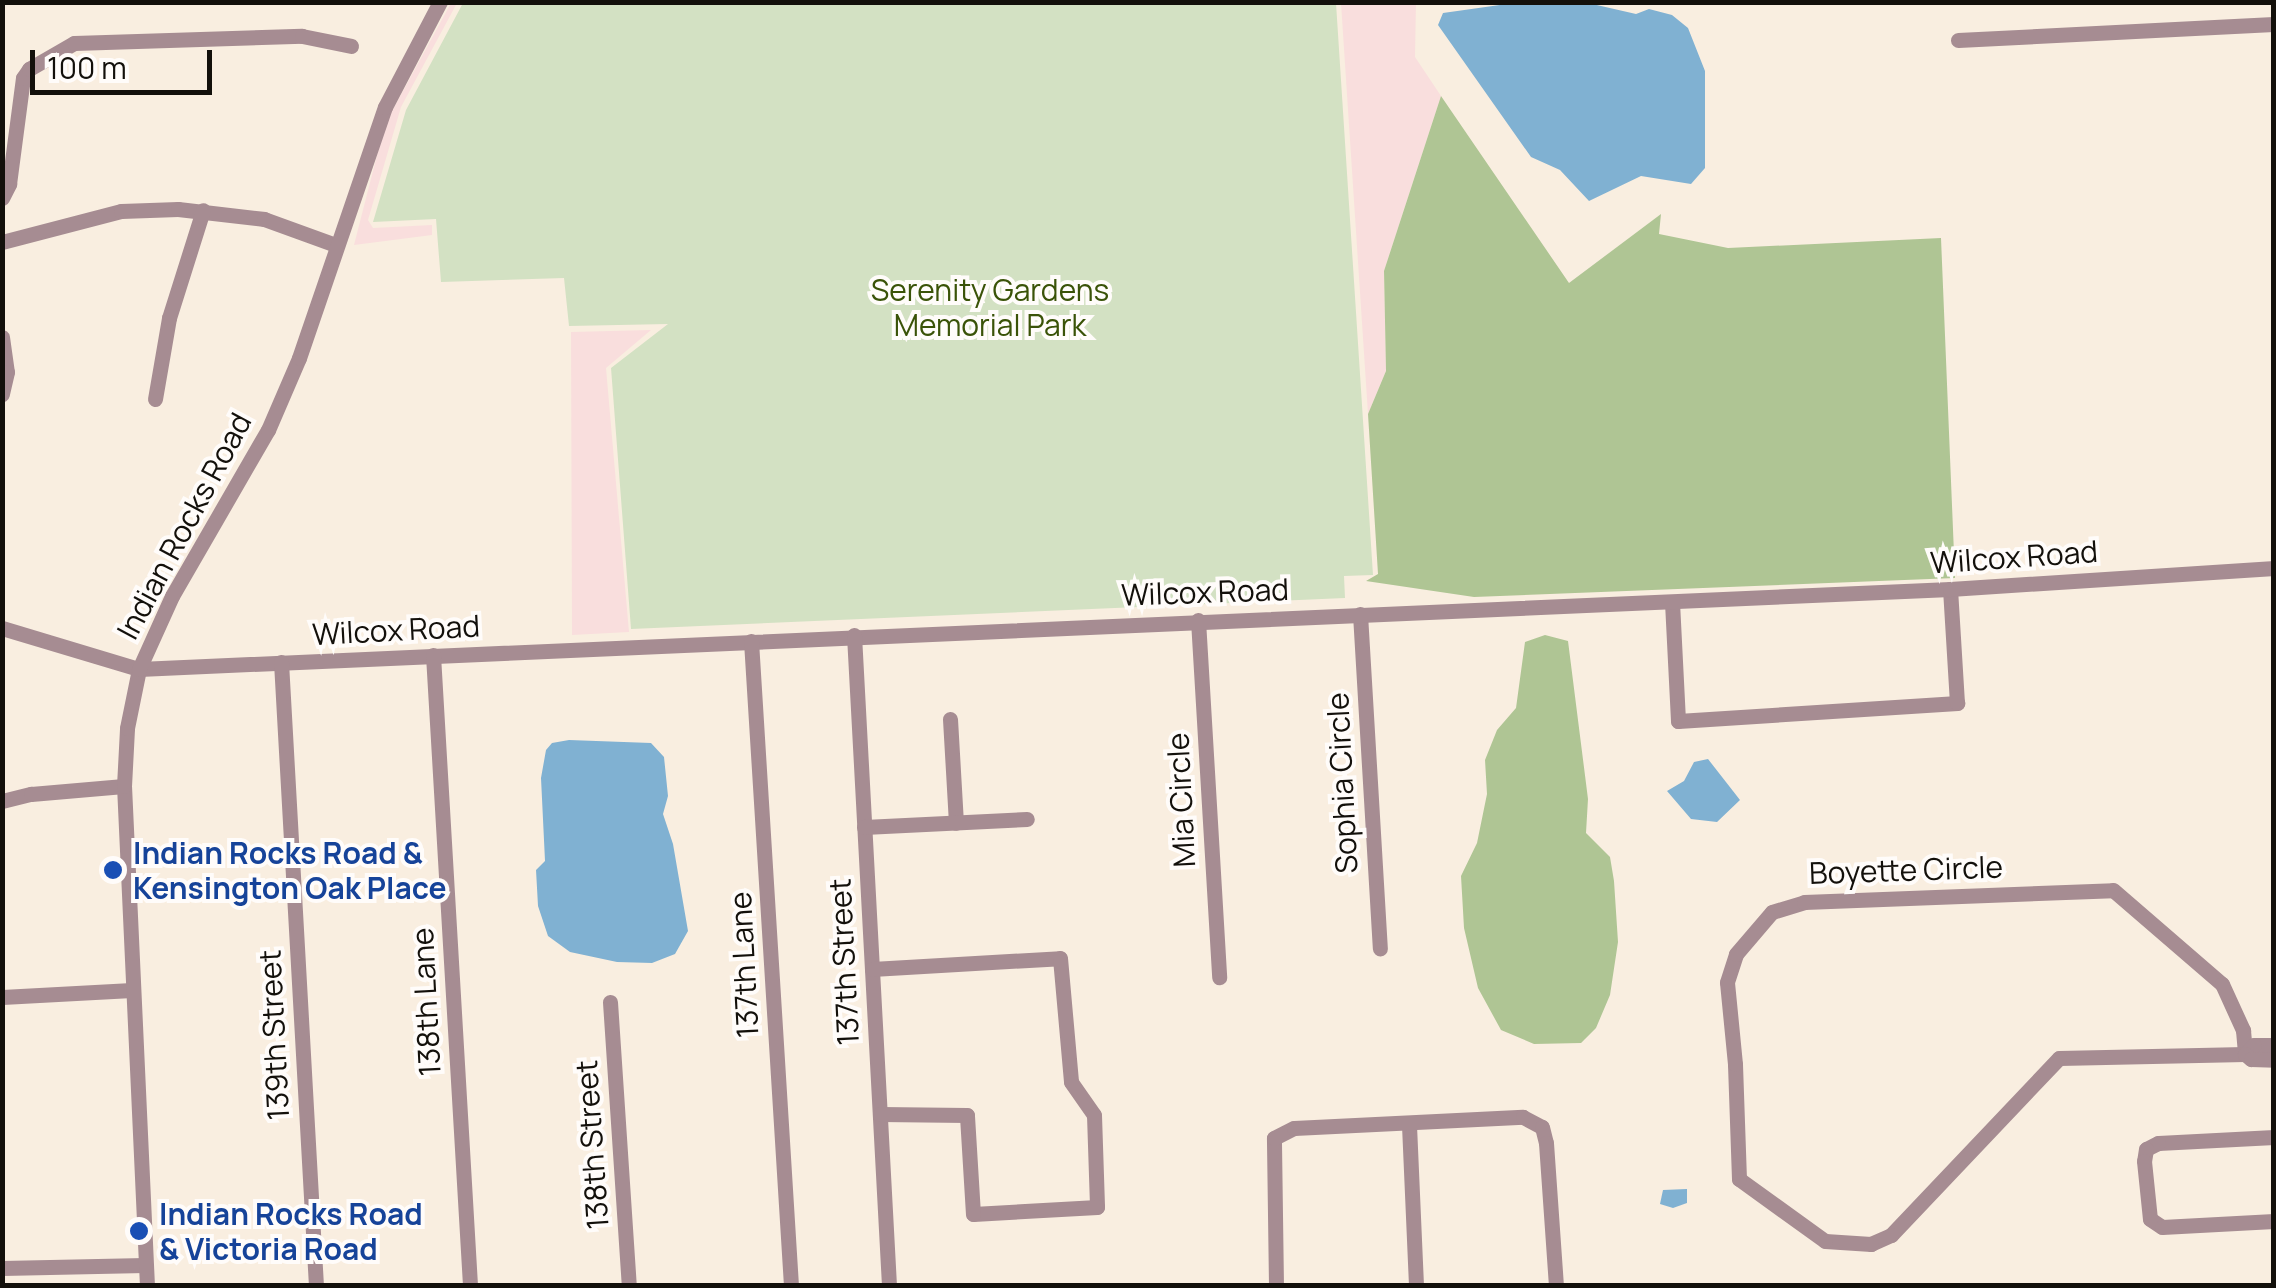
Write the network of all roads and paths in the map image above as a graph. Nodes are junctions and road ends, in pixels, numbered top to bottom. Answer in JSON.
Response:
{"nodes":[{"id":1,"x":440,"y":2,"type":"edge"},
{"id":2,"x":2274,"y":24,"type":"edge"},
{"id":3,"x":1958,"y":40,"type":"dead end"},
{"id":4,"x":351,"y":46,"type":"dead end"},
{"id":5,"x":2,"y":198,"type":"edge"},
{"id":6,"x":203,"y":210,"type":"junction"},
{"id":7,"x":2,"y":242,"type":"edge"},
{"id":8,"x":336,"y":245,"type":"junction"},
{"id":9,"x":2,"y":337,"type":"edge"},
{"id":10,"x":2,"y":394,"type":"edge"},
{"id":11,"x":155,"y":399,"type":"dead end"},
{"id":12,"x":2274,"y":568,"type":"edge"},
{"id":13,"x":1950,"y":590,"type":"junction"},
{"id":14,"x":1672,"y":602,"type":"junction"},
{"id":15,"x":1360,"y":614,"type":"junction"},
{"id":16,"x":1198,"y":620,"type":"junction"},
{"id":17,"x":2,"y":628,"type":"edge"},
{"id":18,"x":854,"y":635,"type":"junction"},
{"id":19,"x":752,"y":642,"type":"junction"},
{"id":20,"x":433,"y":655,"type":"junction"},
{"id":21,"x":281,"y":662,"type":"junction"},
{"id":22,"x":140,"y":670,"type":"junction"},
{"id":23,"x":950,"y":719,"type":"dead end"},
{"id":24,"x":124,"y":786,"type":"junction"},
{"id":25,"x":2,"y":801,"type":"edge"},
{"id":26,"x":1027,"y":819,"type":"dead end"},
{"id":27,"x":956,"y":823,"type":"junction"},
{"id":28,"x":864,"y":827,"type":"junction"},
{"id":29,"x":1380,"y":948,"type":"dead end"},
{"id":30,"x":872,"y":969,"type":"junction"},
{"id":31,"x":1219,"y":977,"type":"dead end"},
{"id":32,"x":132,"y":990,"type":"junction"},
{"id":33,"x":2,"y":997,"type":"edge"},
{"id":34,"x":610,"y":1002,"type":"dead end"},
{"id":35,"x":2274,"y":1045,"type":"edge"},
{"id":36,"x":2244,"y":1054,"type":"junction"},
{"id":37,"x":2274,"y":1060,"type":"edge"},
{"id":38,"x":880,"y":1114,"type":"junction"},
{"id":39,"x":1409,"y":1124,"type":"junction"},
{"id":40,"x":2274,"y":1137,"type":"edge"},
{"id":41,"x":2274,"y":1222,"type":"edge"},
{"id":42,"x":146,"y":1265,"type":"junction"},
{"id":43,"x":2,"y":1268,"type":"edge"},
{"id":44,"x":147,"y":1286,"type":"edge"},
{"id":45,"x":316,"y":1286,"type":"edge"},
{"id":46,"x":470,"y":1286,"type":"edge"},
{"id":47,"x":629,"y":1286,"type":"edge"},
{"id":48,"x":791,"y":1286,"type":"edge"},
{"id":49,"x":889,"y":1286,"type":"edge"},
{"id":50,"x":1276,"y":1286,"type":"edge"},
{"id":51,"x":1416,"y":1286,"type":"edge"},
{"id":52,"x":1556,"y":1286,"type":"edge"}],
"edges":[{"from":1,"to":8,"type":"street","name":"Indian Rocks Road"},
{"from":2,"to":3,"type":"street"},
{"from":4,"to":5,"type":"street"},
{"from":6,"to":7,"type":"street"},
{"from":6,"to":8,"type":"street"},
{"from":6,"to":11,"type":"street"},
{"from":8,"to":22,"type":"street","name":"Indian Rocks Road"},
{"from":9,"to":10,"type":"street"},
{"from":12,"to":13,"type":"street","name":"Wilcox Road"},
{"from":13,"to":14,"type":"street","name":"Wilcox Road"},
{"from":13,"to":14,"type":"street"},
{"from":14,"to":15,"type":"street","name":"Wilcox Road"},
{"from":15,"to":16,"type":"street","name":"Wilcox Road"},
{"from":15,"to":29,"type":"street","name":"Sophia Circle"},
{"from":16,"to":18,"type":"street","name":"Wilcox Road"},
{"from":16,"to":31,"type":"street","name":"Mia Circle"},
{"from":17,"to":22,"type":"street"},
{"from":18,"to":19,"type":"street","name":"Wilcox Road"},
{"from":18,"to":28,"type":"street","name":"137th Street"},
{"from":19,"to":20,"type":"street","name":"Wilcox Road"},
{"from":19,"to":48,"type":"street","name":"137th Lane"},
{"from":20,"to":21,"type":"street","name":"Wilcox Road"},
{"from":20,"to":46,"type":"street","name":"138th Lane"},
{"from":21,"to":22,"type":"street","name":"Wilcox Road"},
{"from":21,"to":45,"type":"street","name":"139th Street"},
{"from":22,"to":24,"type":"street","name":"Indian Rocks Road"},
{"from":23,"to":27,"type":"street"},
{"from":24,"to":25,"type":"street"},
{"from":24,"to":32,"type":"street","name":"Indian Rocks Road"},
{"from":26,"to":27,"type":"street"},
{"from":27,"to":28,"type":"street"},
{"from":28,"to":30,"type":"street","name":"137th Street"},
{"from":30,"to":38,"type":"street","name":"137th Street"},
{"from":30,"to":38,"type":"street"},
{"from":32,"to":33,"type":"street"},
{"from":32,"to":42,"type":"street","name":"Indian Rocks Road"},
{"from":34,"to":47,"type":"street","name":"138th Street"},
{"from":35,"to":36,"type":"street","name":"Boyette Circle"},
{"from":36,"to":36,"type":"street","name":"Boyette Circle"},
{"from":36,"to":37,"type":"street","name":"Boyette Circle"},
{"from":38,"to":49,"type":"street","name":"137th Street"},
{"from":39,"to":50,"type":"street"},
{"from":39,"to":51,"type":"street"},
{"from":39,"to":52,"type":"street"},
{"from":40,"to":41,"type":"street"},
{"from":42,"to":43,"type":"street"},
{"from":42,"to":44,"type":"street","name":"Indian Rocks Road"}]}
